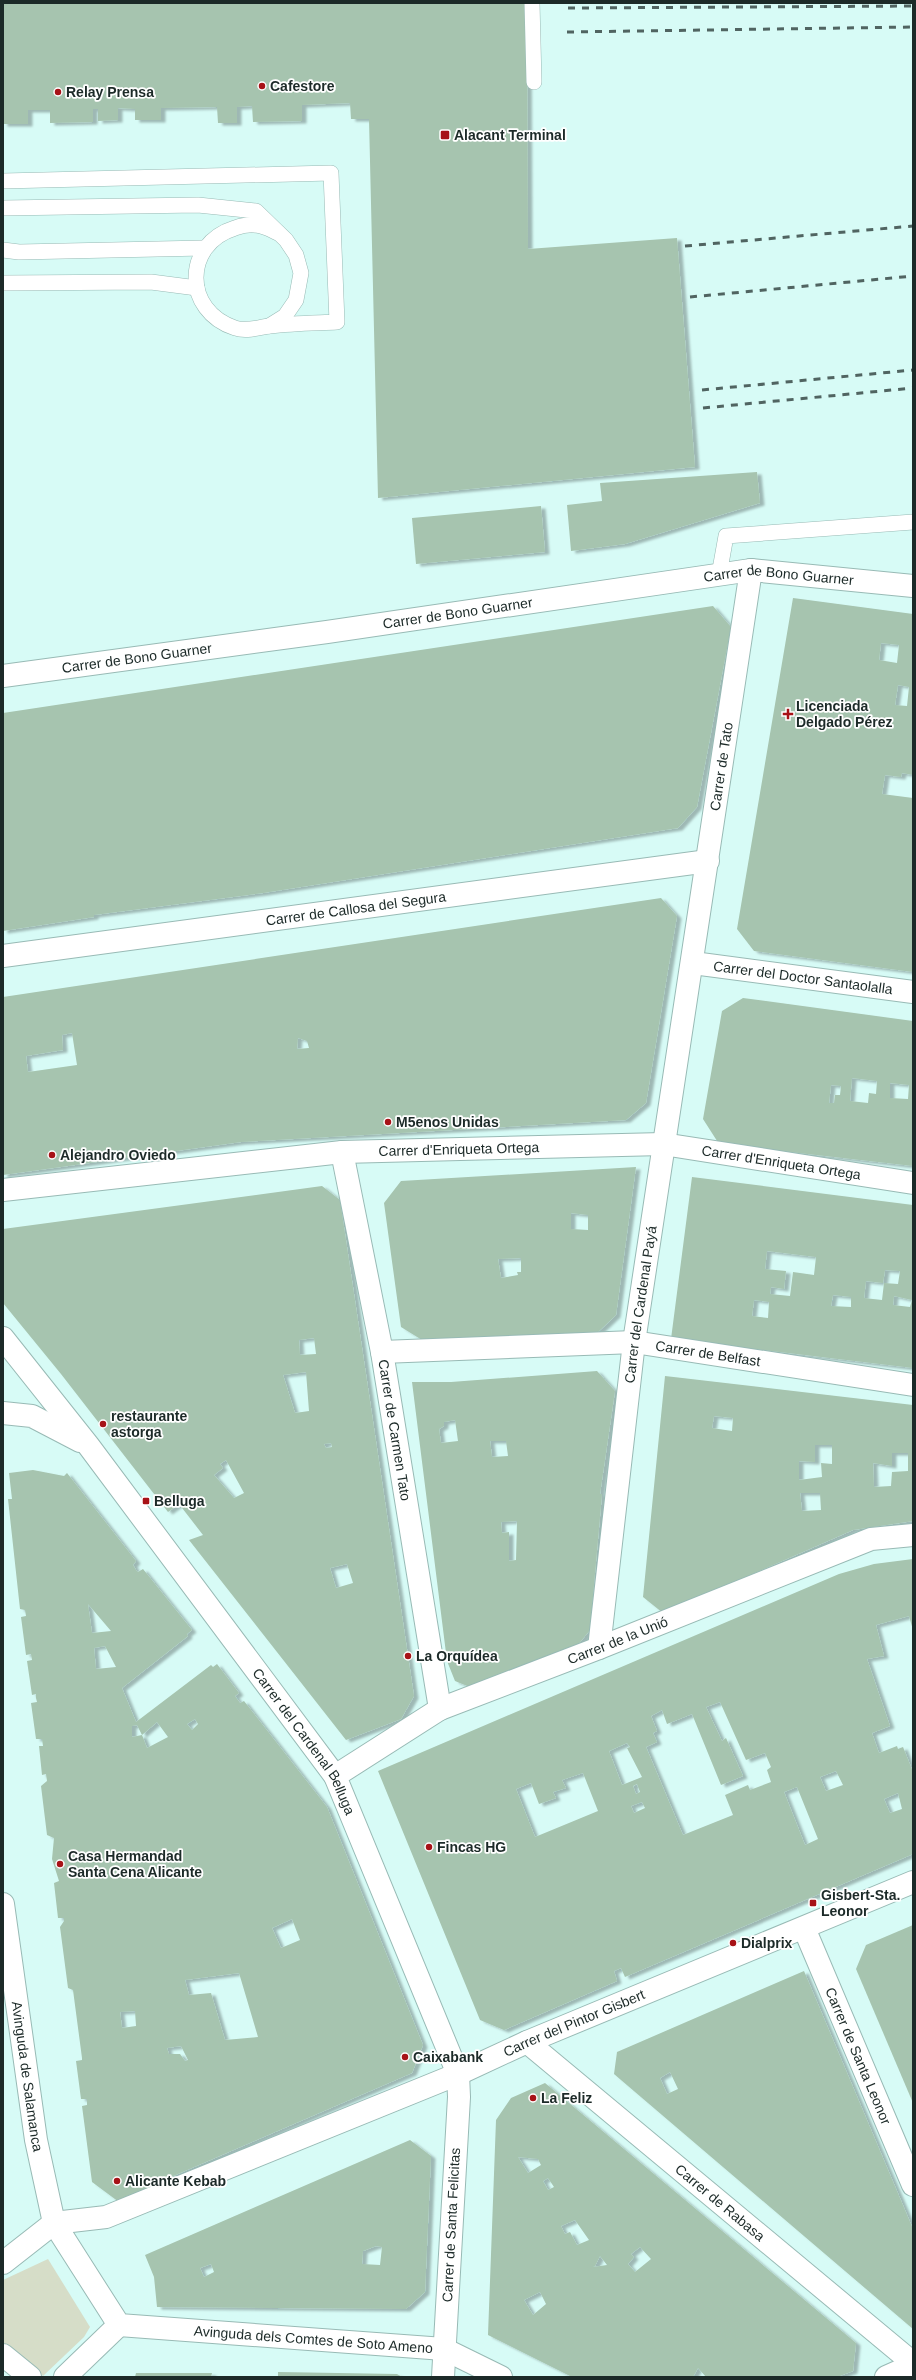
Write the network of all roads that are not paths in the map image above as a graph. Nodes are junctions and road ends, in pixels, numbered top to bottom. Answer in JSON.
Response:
{"nodes":[{"id":1,"x":532,"y":3,"type":"edge"},
{"id":2,"x":534,"y":82,"type":"dead end"},
{"id":3,"x":3,"y":181,"type":"edge"},
{"id":4,"x":3,"y":208,"type":"edge"},
{"id":5,"x":278,"y":233,"type":"junction"},
{"id":6,"x":204,"y":248,"type":"junction"},
{"id":7,"x":3,"y":250,"type":"edge"},
{"id":8,"x":3,"y":283,"type":"edge"},
{"id":9,"x":197,"y":288,"type":"junction"},
{"id":10,"x":269,"y":326,"type":"junction"},
{"id":11,"x":913,"y":522,"type":"edge"},
{"id":12,"x":751,"y":570,"type":"junction"},
{"id":13,"x":719,"y":575,"type":"junction"},
{"id":14,"x":913,"y":586,"type":"edge"},
{"id":15,"x":3,"y":676,"type":"edge"},
{"id":16,"x":708,"y":861,"type":"junction"},
{"id":17,"x":3,"y":956,"type":"edge"},
{"id":18,"x":693,"y":963,"type":"junction"},
{"id":19,"x":913,"y":992,"type":"edge"},
{"id":20,"x":663,"y":1144,"type":"junction"},
{"id":21,"x":342,"y":1152,"type":"junction"},
{"id":22,"x":913,"y":1183,"type":"edge"},
{"id":23,"x":3,"y":1190,"type":"edge"},
{"id":24,"x":3,"y":1338,"type":"edge"},
{"id":25,"x":634,"y":1342,"type":"junction"},
{"id":26,"x":382,"y":1352,"type":"junction"},
{"id":27,"x":913,"y":1385,"type":"edge"},
{"id":28,"x":3,"y":1412,"type":"edge"},
{"id":29,"x":88,"y":1445,"type":"junction"},
{"id":30,"x":913,"y":1535,"type":"edge"},
{"id":31,"x":599,"y":1648,"type":"junction"},
{"id":32,"x":440,"y":1709,"type":"junction"},
{"id":33,"x":335,"y":1776,"type":"junction"},
{"id":34,"x":913,"y":1882,"type":"edge"},
{"id":35,"x":3,"y":1905,"type":"edge"},
{"id":36,"x":804,"y":1928,"type":"junction"},
{"id":37,"x":527,"y":2042,"type":"junction"},
{"id":38,"x":458,"y":2074,"type":"junction"},
{"id":39,"x":913,"y":2185,"type":"edge"},
{"id":40,"x":54,"y":2223,"type":"junction"},
{"id":41,"x":3,"y":2263,"type":"edge"},
{"id":42,"x":119,"y":2325,"type":"junction"},
{"id":43,"x":444,"y":2349,"type":"junction"},
{"id":44,"x":3,"y":2355,"type":"edge"},
{"id":45,"x":913,"y":2364,"type":"edge"},
{"id":46,"x":30,"y":2377,"type":"edge"},
{"id":47,"x":65,"y":2377,"type":"edge"},
{"id":48,"x":443,"y":2377,"type":"edge"},
{"id":49,"x":501,"y":2377,"type":"edge"},
{"id":50,"x":886,"y":2377,"type":"edge"}],
"edges":[{"from":1,"to":2,"type":"lane"},
{"from":3,"to":10,"type":"lane"},
{"from":4,"to":5,"type":"lane"},
{"from":5,"to":6,"type":"lane"},
{"from":5,"to":10,"type":"lane"},
{"from":6,"to":7,"type":"lane"},
{"from":6,"to":9,"type":"lane"},
{"from":8,"to":9,"type":"lane"},
{"from":9,"to":10,"type":"lane"},
{"from":11,"to":13,"type":"lane"},
{"from":12,"to":13,"type":"street","name":"Carrer de Bono Guarner"},
{"from":12,"to":14,"type":"street","name":"Carrer de Bono Guarner"},
{"from":12,"to":16,"type":"street","name":"Carrer de Tato"},
{"from":13,"to":15,"type":"street","name":"Carrer de Bono Guarner"},
{"from":16,"to":17,"type":"street","name":"Carrer de Callosa del Segura"},
{"from":16,"to":18,"type":"street","name":"Carrer de Tato"},
{"from":18,"to":19,"type":"street","name":"Carrer del Doctor Santaolalla"},
{"from":18,"to":20,"type":"street","name":"Carrer del Cardenal Payá"},
{"from":20,"to":21,"type":"street","name":"Carrer d'Enriqueta Ortega"},
{"from":20,"to":22,"type":"street","name":"Carrer d'Enriqueta Ortega"},
{"from":20,"to":25,"type":"street","name":"Carrer del Cardenal Payá"},
{"from":21,"to":23,"type":"street","name":"Carrer d'Enriqueta Ortega"},
{"from":21,"to":26,"type":"street","name":"Carrer de Carmen Tato"},
{"from":24,"to":29,"type":"street","name":"Carrer del Cardenal Belluga"},
{"from":25,"to":26,"type":"street","name":"Carrer de Belfast"},
{"from":25,"to":27,"type":"street","name":"Carrer de Belfast"},
{"from":25,"to":31,"type":"street","name":"Carrer del Cardenal Payá"},
{"from":26,"to":32,"type":"street","name":"Carrer de Carmen Tato"},
{"from":28,"to":29,"type":"street","name":"Carrer del Cardenal Belluga"},
{"from":29,"to":33,"type":"street","name":"Carrer del Cardenal Belluga"},
{"from":30,"to":31,"type":"street","name":"Carrer de la Unió"},
{"from":31,"to":32,"type":"street","name":"Carrer de la Unió"},
{"from":32,"to":33,"type":"street","name":"Carrer de la Unió"},
{"from":33,"to":38,"type":"street","name":"Carrer del Cardenal Belluga"},
{"from":34,"to":36,"type":"street","name":"Carrer del Pintor Gisbert"},
{"from":35,"to":40,"type":"street","name":"Avinguda de Salamanca"},
{"from":36,"to":37,"type":"street","name":"Carrer del Pintor Gisbert"},
{"from":36,"to":39,"type":"street","name":"Carrer de Santa Leonor"},
{"from":37,"to":38,"type":"street","name":"Carrer del Pintor Gisbert"},
{"from":37,"to":45,"type":"street","name":"Carrer de Rabasa"},
{"from":38,"to":40,"type":"street","name":"Carrer del Pintor Gisbert"},
{"from":38,"to":43,"type":"street","name":"Carrer de Santa Felicitas"},
{"from":40,"to":41,"type":"street"},
{"from":40,"to":42,"type":"street"},
{"from":42,"to":43,"type":"street","name":"Avinguda dels Comtes de Soto Ameno"},
{"from":42,"to":47,"type":"street"},
{"from":43,"to":48,"type":"street","name":"Carrer de Santa Felicitas"},
{"from":43,"to":49,"type":"street","name":"Avinguda dels Comtes de Soto Ameno"},
{"from":44,"to":46,"type":"street"},
{"from":45,"to":50,"type":"street"}]}
